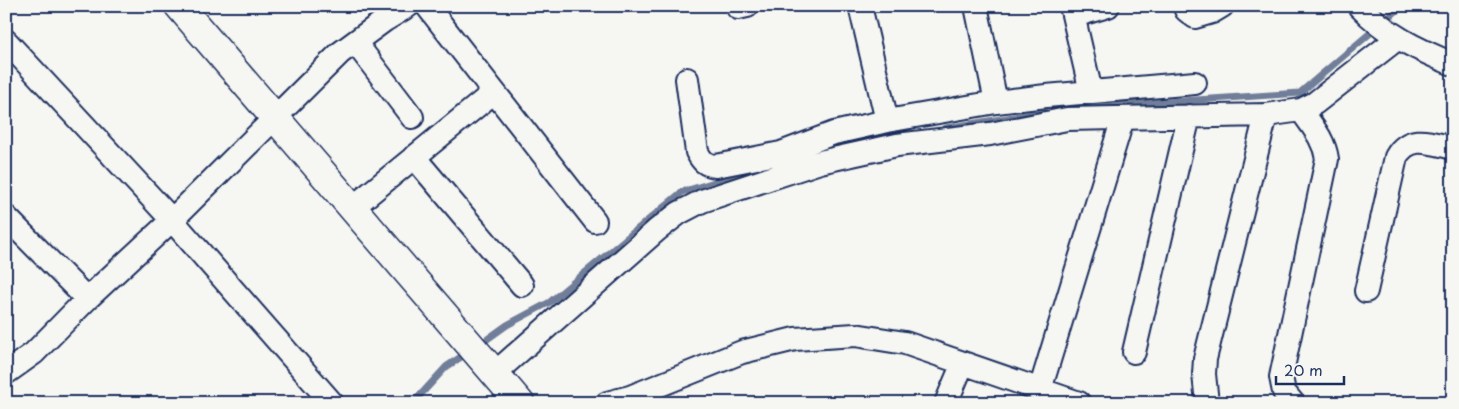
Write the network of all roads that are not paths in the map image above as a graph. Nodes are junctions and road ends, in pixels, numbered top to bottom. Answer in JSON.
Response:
{"nodes":[{"id":1,"x":179,"y":6,"type":"edge"},
{"id":2,"x":408,"y":6,"type":"edge"},
{"id":3,"x":427,"y":6,"type":"edge"},
{"id":4,"x":860,"y":6,"type":"edge"},
{"id":5,"x":976,"y":6,"type":"edge"},
{"id":6,"x":1108,"y":6,"type":"edge"},
{"id":7,"x":1185,"y":6,"type":"edge"},
{"id":8,"x":1222,"y":6,"type":"edge"},
{"id":9,"x":1073,"y":11,"type":"edge"},
{"id":10,"x":1379,"y":24,"type":"edge"},
{"id":11,"x":6,"y":42,"type":"edge"},
{"id":12,"x":355,"y":42,"type":"junction"},
{"id":13,"x":1453,"y":64,"type":"edge"},
{"id":14,"x":688,"y":79,"type":"dead end"},
{"id":15,"x":1195,"y":84,"type":"dead end"},
{"id":16,"x":494,"y":92,"type":"junction"},
{"id":17,"x":1091,"y":92,"type":"junction"},
{"id":18,"x":996,"y":102,"type":"junction"},
{"id":19,"x":1301,"y":110,"type":"junction"},
{"id":20,"x":1266,"y":115,"type":"junction"},
{"id":21,"x":1188,"y":116,"type":"junction"},
{"id":22,"x":412,"y":117,"type":"dead end"},
{"id":23,"x":274,"y":118,"type":"junction"},
{"id":24,"x":1123,"y":118,"type":"junction"},
{"id":25,"x":887,"y":122,"type":"junction"},
{"id":26,"x":1453,"y":148,"type":"edge"},
{"id":27,"x":414,"y":157,"type":"junction"},
{"id":28,"x":352,"y":208,"type":"junction"},
{"id":29,"x":6,"y":217,"type":"edge"},
{"id":30,"x":172,"y":220,"type":"junction"},
{"id":31,"x":595,"y":221,"type":"dead end"},
{"id":32,"x":522,"y":285,"type":"dead end"},
{"id":33,"x":1366,"y":290,"type":"dead end"},
{"id":34,"x":87,"y":299,"type":"junction"},
{"id":35,"x":1134,"y":352,"type":"dead end"},
{"id":36,"x":480,"y":356,"type":"junction"},
{"id":37,"x":963,"y":363,"type":"junction"},
{"id":38,"x":6,"y":373,"type":"edge"},
{"id":39,"x":1040,"y":390,"type":"junction"},
{"id":40,"x":323,"y":400,"type":"edge"},
{"id":41,"x":520,"y":403,"type":"edge"},
{"id":42,"x":607,"y":403,"type":"edge"},
{"id":43,"x":946,"y":403,"type":"edge"},
{"id":44,"x":1078,"y":403,"type":"edge"},
{"id":45,"x":1207,"y":403,"type":"edge"},
{"id":46,"x":1293,"y":403,"type":"edge"}],
"edges":[{"from":1,"to":23,"type":"street"},
{"from":2,"to":12,"type":"street"},
{"from":3,"to":16,"type":"street"},
{"from":4,"to":25,"type":"street"},
{"from":5,"to":18,"type":"street"},
{"from":6,"to":9,"type":"street"},
{"from":7,"to":8,"type":"street"},
{"from":9,"to":17,"type":"street"},
{"from":10,"to":13,"type":"street"},
{"from":10,"to":19,"type":"street"},
{"from":11,"to":30,"type":"street"},
{"from":12,"to":22,"type":"street"},
{"from":12,"to":23,"type":"street"},
{"from":14,"to":25,"type":"street"},
{"from":15,"to":17,"type":"street"},
{"from":16,"to":27,"type":"street"},
{"from":16,"to":31,"type":"street"},
{"from":17,"to":18,"type":"street"},
{"from":18,"to":25,"type":"street"},
{"from":19,"to":20,"type":"street"},
{"from":19,"to":46,"type":"street"},
{"from":20,"to":21,"type":"street"},
{"from":20,"to":45,"type":"street"},
{"from":21,"to":24,"type":"street"},
{"from":21,"to":35,"type":"street"},
{"from":23,"to":28,"type":"street"},
{"from":23,"to":30,"type":"street"},
{"from":24,"to":36,"type":"street"},
{"from":24,"to":39,"type":"street"},
{"from":26,"to":33,"type":"street"},
{"from":27,"to":28,"type":"street"},
{"from":27,"to":32,"type":"street"},
{"from":28,"to":36,"type":"street"},
{"from":29,"to":34,"type":"street"},
{"from":30,"to":34,"type":"street"},
{"from":30,"to":40,"type":"street"},
{"from":34,"to":38,"type":"street"},
{"from":36,"to":41,"type":"street"},
{"from":37,"to":39,"type":"street"},
{"from":37,"to":42,"type":"street"},
{"from":37,"to":43,"type":"street"},
{"from":39,"to":44,"type":"street"}]}
